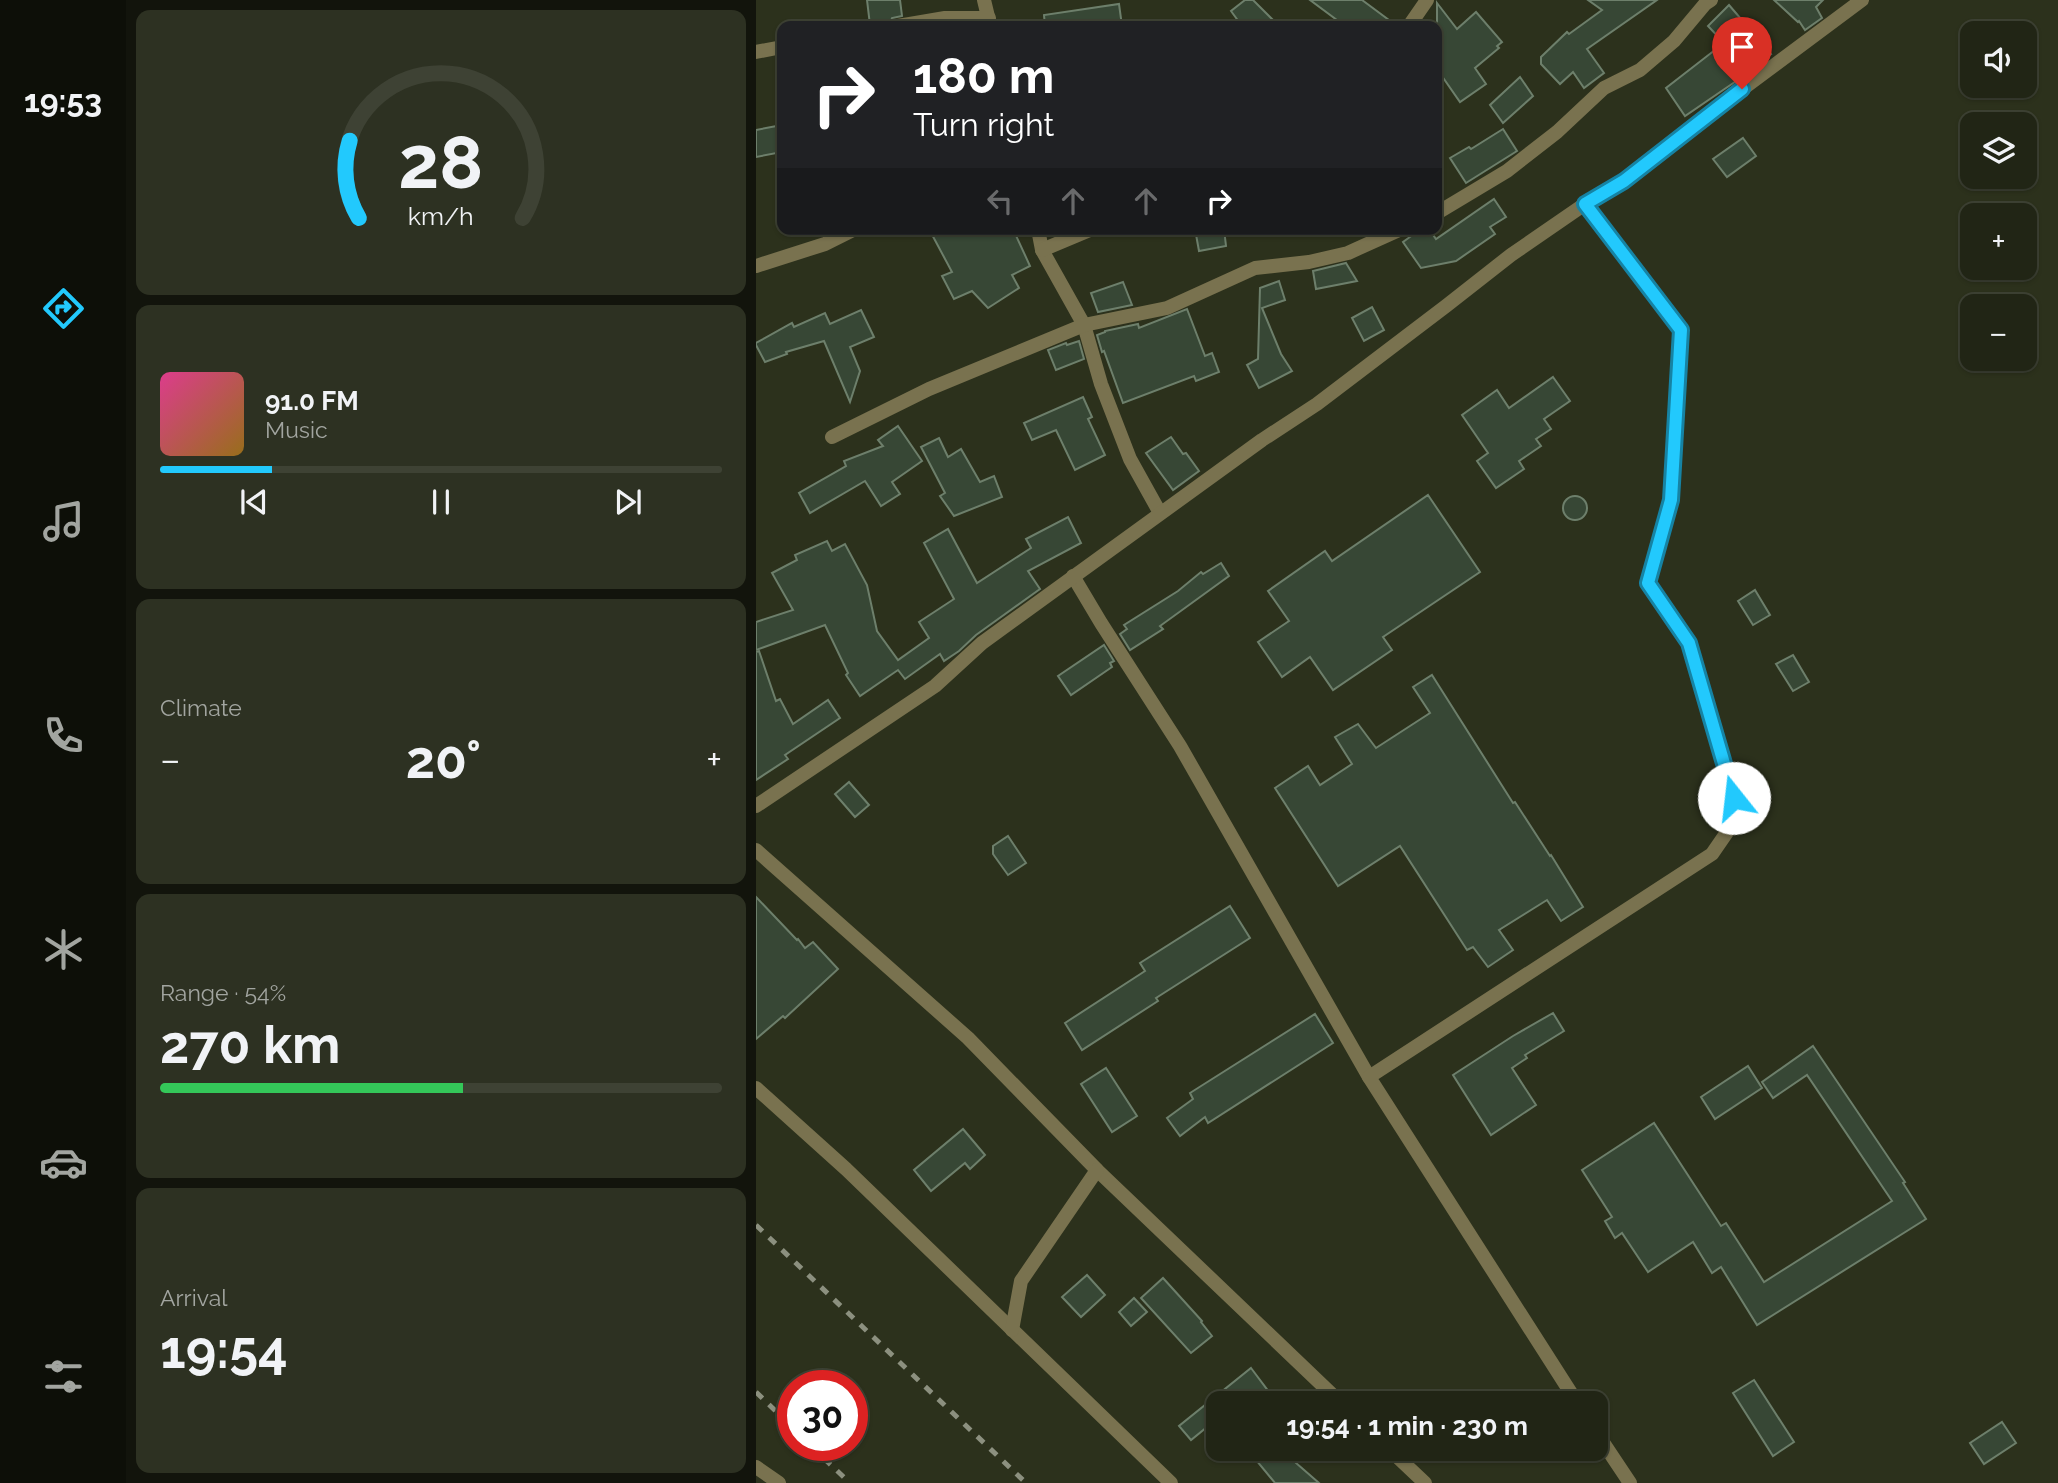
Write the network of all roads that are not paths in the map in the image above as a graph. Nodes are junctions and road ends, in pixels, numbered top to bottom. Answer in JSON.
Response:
{"nodes":[{"id":1,"x":984,"y":0,"type":"edge"},
{"id":2,"x":1427,"y":0,"type":"edge"},
{"id":3,"x":1711,"y":0,"type":"edge"},
{"id":4,"x":1862,"y":0,"type":"edge"},
{"id":5,"x":927,"y":21,"type":"edge"},
{"id":6,"x":979,"y":21,"type":"edge"},
{"id":7,"x":990,"y":21,"type":"edge"},
{"id":8,"x":1412,"y":21,"type":"edge"},
{"id":9,"x":777,"y":48,"type":"edge"},
{"id":10,"x":756,"y":52,"type":"edge"},
{"id":11,"x":1585,"y":204,"type":"junction"},
{"id":12,"x":1442,"y":210,"type":"edge"},
{"id":13,"x":843,"y":235,"type":"edge"},
{"id":14,"x":1039,"y":235,"type":"edge"},
{"id":15,"x":1078,"y":235,"type":"edge"},
{"id":16,"x":1388,"y":235,"type":"edge"},
{"id":17,"x":1042,"y":250,"type":"junction"},
{"id":18,"x":756,"y":266,"type":"edge"},
{"id":19,"x":1084,"y":326,"type":"junction"},
{"id":20,"x":832,"y":436,"type":"dead end"},
{"id":21,"x":1160,"y":513,"type":"junction"},
{"id":22,"x":1073,"y":576,"type":"junction"},
{"id":23,"x":756,"y":806,"type":"edge"},
{"id":24,"x":756,"y":850,"type":"edge"},
{"id":25,"x":1369,"y":1077,"type":"junction"},
{"id":26,"x":756,"y":1088,"type":"edge"},
{"id":27,"x":1097,"y":1170,"type":"junction"},
{"id":28,"x":1013,"y":1329,"type":"junction"},
{"id":29,"x":1328,"y":1391,"type":"edge"},
{"id":30,"x":1570,"y":1391,"type":"edge"},
{"id":31,"x":1608,"y":1451,"type":"edge"},
{"id":32,"x":1402,"y":1461,"type":"edge"},
{"id":33,"x":756,"y":1467,"type":"edge"},
{"id":34,"x":779,"y":1483,"type":"edge"},
{"id":35,"x":1171,"y":1483,"type":"edge"},
{"id":36,"x":1425,"y":1483,"type":"edge"},
{"id":37,"x":1629,"y":1483,"type":"edge"}],
"edges":[{"from":1,"to":7,"type":"street"},
{"from":2,"to":8,"type":"street"},
{"from":3,"to":12,"type":"street"},
{"from":4,"to":11,"type":"street"},
{"from":5,"to":6,"type":"street"},
{"from":9,"to":10,"type":"street"},
{"from":11,"to":21,"type":"street"},
{"from":11,"to":25,"type":"street"},
{"from":13,"to":18,"type":"street"},
{"from":14,"to":17,"type":"street"},
{"from":15,"to":17,"type":"street"},
{"from":16,"to":19,"type":"street"},
{"from":17,"to":19,"type":"street"},
{"from":19,"to":20,"type":"street"},
{"from":19,"to":21,"type":"street"},
{"from":21,"to":22,"type":"street"},
{"from":22,"to":23,"type":"street"},
{"from":22,"to":25,"type":"street"},
{"from":24,"to":27,"type":"street"},
{"from":25,"to":30,"type":"street"},
{"from":26,"to":28,"type":"street"},
{"from":27,"to":28,"type":"street"},
{"from":27,"to":29,"type":"street"},
{"from":28,"to":35,"type":"street"},
{"from":31,"to":37,"type":"street"},
{"from":32,"to":36,"type":"street"},
{"from":33,"to":34,"type":"street"}]}
